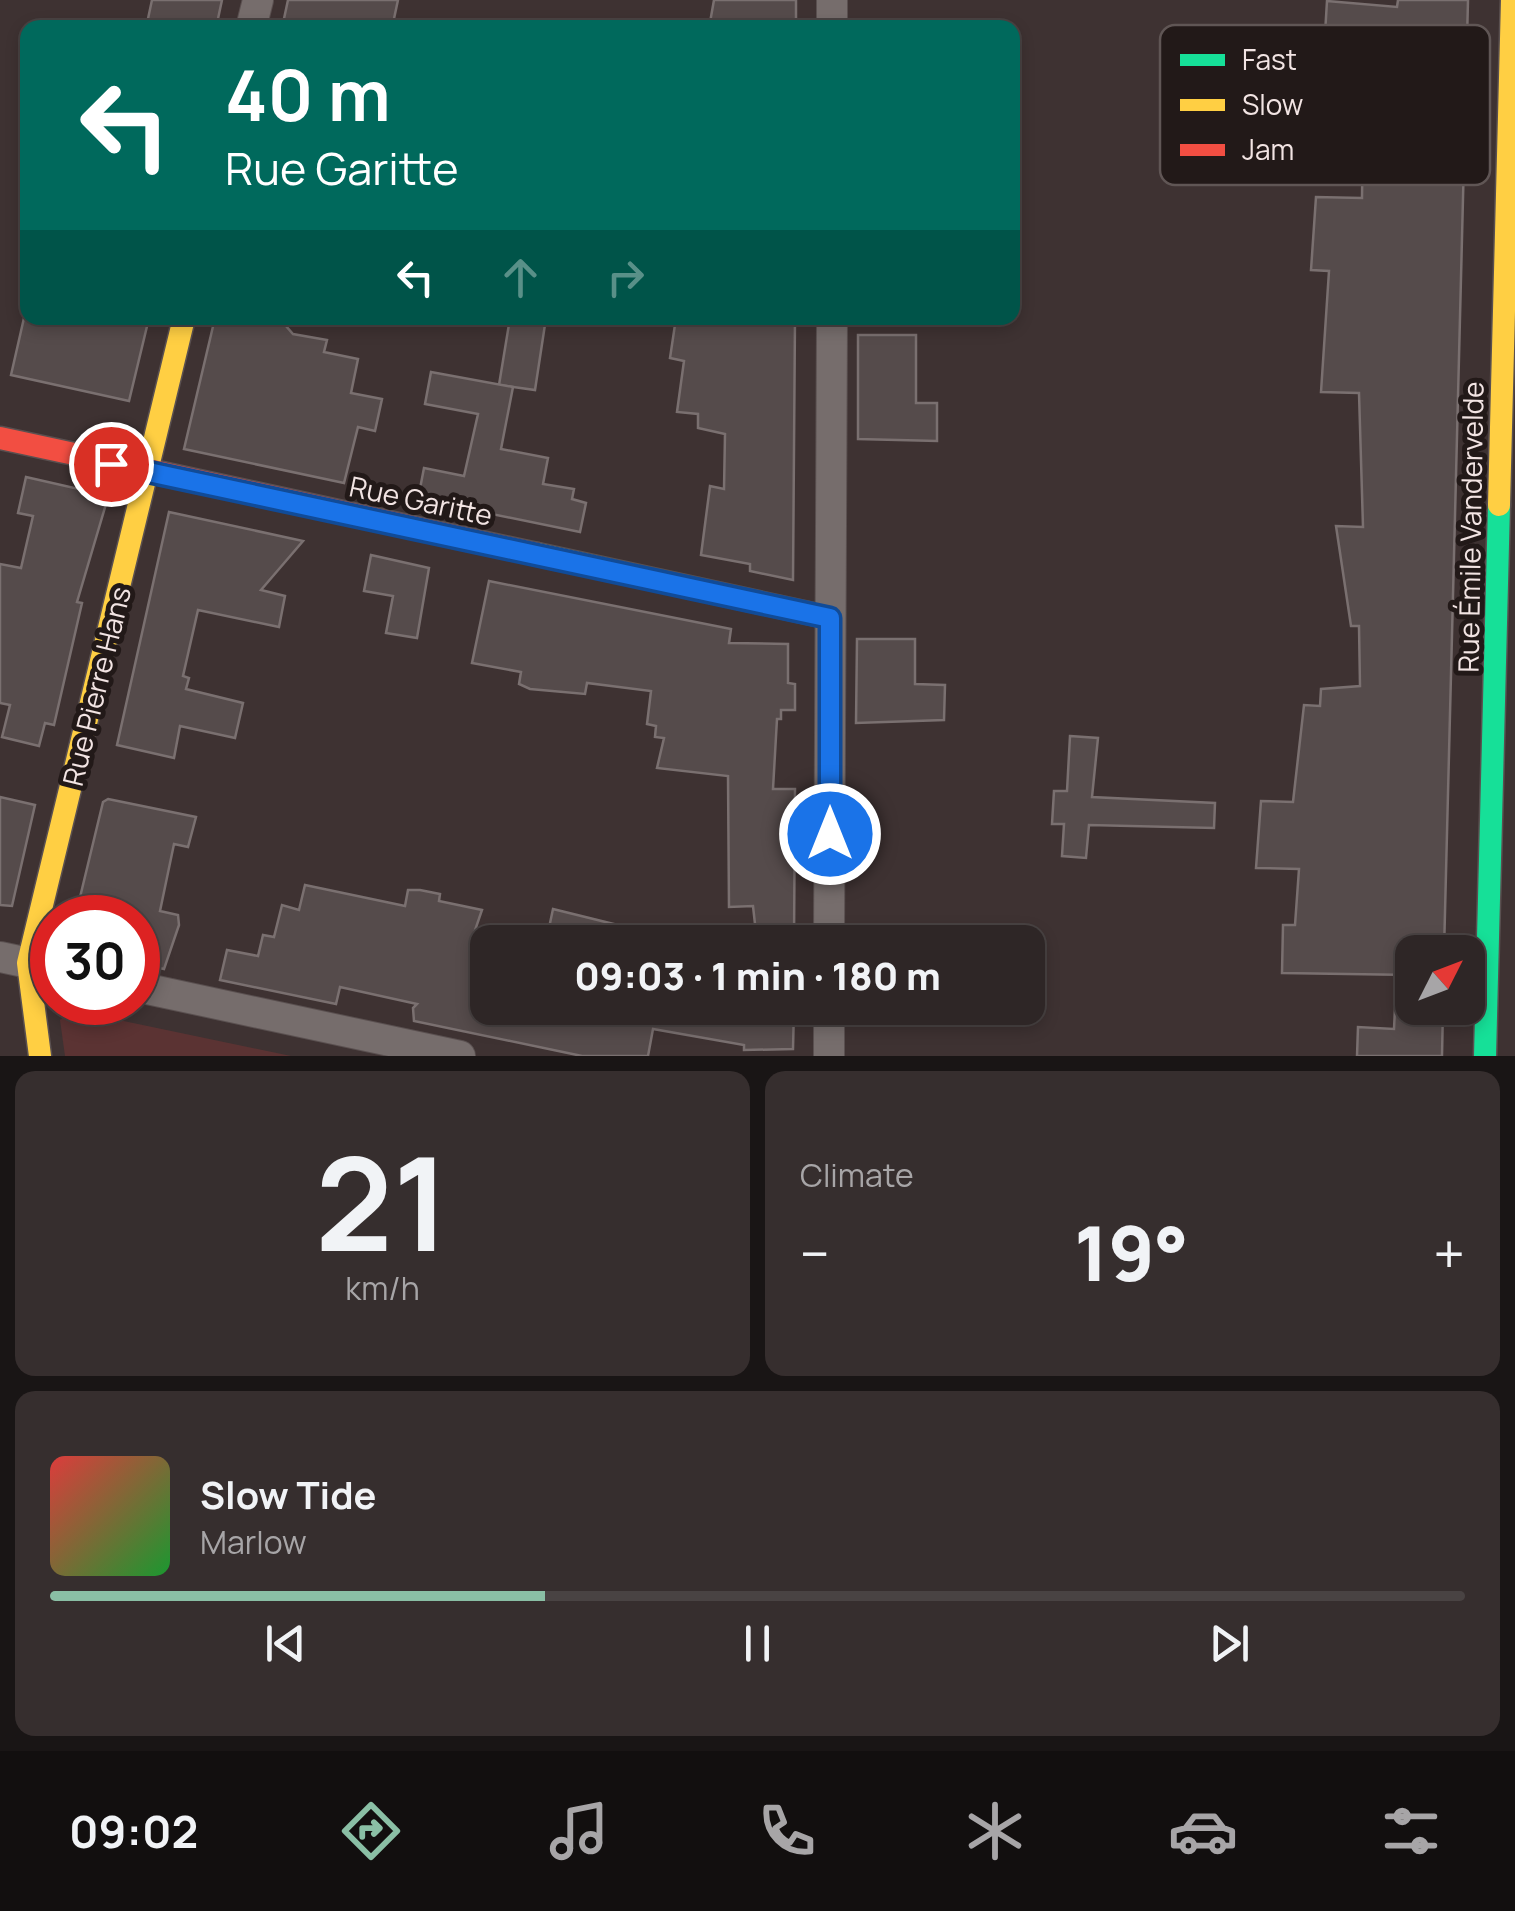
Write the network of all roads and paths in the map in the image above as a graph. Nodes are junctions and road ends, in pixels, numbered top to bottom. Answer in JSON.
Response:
{"nodes":[{"id":1,"x":1512,"y":0,"type":"edge"},
{"id":2,"x":182,"y":325,"type":"edge"},
{"id":3,"x":832,"y":325,"type":"edge"},
{"id":4,"x":0,"y":438,"type":"edge"},
{"id":5,"x":148,"y":472,"type":"junction"},
{"id":6,"x":830,"y":618,"type":"junction"},
{"id":7,"x":1504,"y":887,"type":"edge"},
{"id":8,"x":829,"y":925,"type":"edge"},
{"id":9,"x":27,"y":963,"type":"edge"},
{"id":10,"x":160,"y":991,"type":"edge"},
{"id":11,"x":829,"y":1025,"type":"edge"},
{"id":12,"x":40,"y":1056,"type":"edge"},
{"id":13,"x":460,"y":1056,"type":"edge"},
{"id":14,"x":829,"y":1056,"type":"edge"},
{"id":15,"x":1485,"y":1056,"type":"edge"}],
"edges":[{"from":1,"to":7,"type":"street","name":"Rue Émile Vandervelde"},
{"from":2,"to":5,"type":"street","name":"Rue Pierre Hans"},
{"from":3,"to":6,"type":"street"},
{"from":4,"to":5,"type":"street","name":"Rue Garitte"},
{"from":5,"to":6,"type":"street","name":"Rue Garitte"},
{"from":5,"to":9,"type":"street","name":"Rue Pierre Hans"},
{"from":6,"to":8,"type":"street"},
{"from":7,"to":15,"type":"street","name":"Rue Émile Vandervelde"},
{"from":9,"to":12,"type":"street","name":"Rue Pierre Hans"},
{"from":10,"to":13,"type":"street"},
{"from":11,"to":14,"type":"street"}]}
